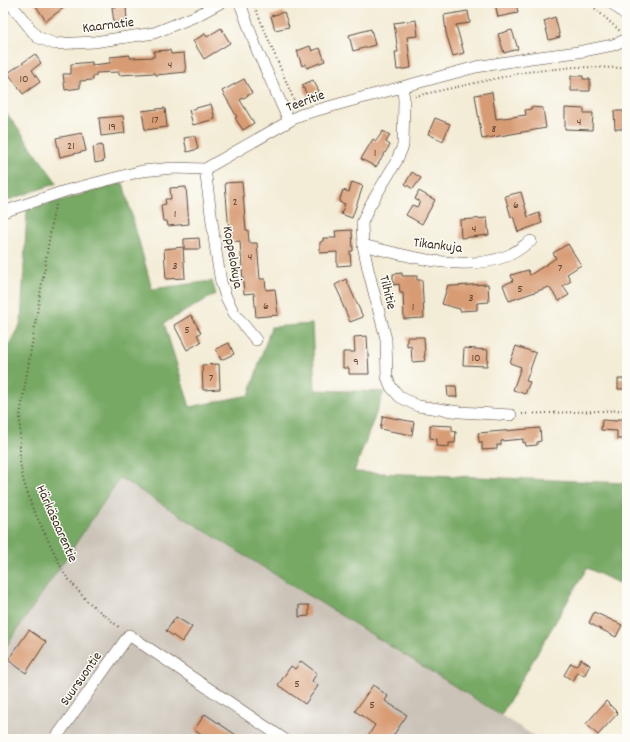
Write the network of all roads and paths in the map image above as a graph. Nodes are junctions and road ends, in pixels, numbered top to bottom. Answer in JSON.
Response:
{"nodes":[{"id":1,"x":10,"y":3,"type":"edge"},
{"id":2,"x":220,"y":3,"type":"edge"},
{"id":3,"x":240,"y":3,"type":"edge"},
{"id":4,"x":253,"y":3,"type":"edge"},
{"id":5,"x":589,"y":3,"type":"edge"},
{"id":6,"x":612,"y":3,"type":"edge"},
{"id":7,"x":627,"y":16,"type":"edge"},
{"id":8,"x":625,"y":36,"type":"edge"},
{"id":9,"x":402,"y":87,"type":"junction"},
{"id":10,"x":300,"y":115,"type":"junction"},
{"id":11,"x":289,"y":121,"type":"junction"},
{"id":12,"x":205,"y":169,"type":"junction"},
{"id":13,"x":65,"y":191,"type":"junction"},
{"id":14,"x":3,"y":212,"type":"edge"},
{"id":15,"x":531,"y":242,"type":"dead end"},
{"id":16,"x":363,"y":245,"type":"junction"},
{"id":17,"x":256,"y":340,"type":"dead end"},
{"id":18,"x":627,"y":410,"type":"edge"},
{"id":19,"x":512,"y":414,"type":"joint"},
{"id":20,"x":129,"y":635,"type":"junction"},
{"id":21,"x":55,"y":739,"type":"edge"},
{"id":22,"x":284,"y":739,"type":"edge"}],
"edges":[{"from":1,"to":2,"type":"street","name":"Kaarnatie"},
{"from":3,"to":11,"type":"street"},
{"from":4,"to":10,"type":"path"},
{"from":5,"to":8,"type":"path"},
{"from":6,"to":7,"type":"street"},
{"from":8,"to":9,"type":"street","name":"Teeritie"},
{"from":9,"to":10,"type":"street","name":"Teeritie"},
{"from":9,"to":16,"type":"street","name":"Tilhitie"},
{"from":10,"to":11,"type":"street","name":"Teeritie"},
{"from":11,"to":12,"type":"street","name":"Teeritie"},
{"from":12,"to":13,"type":"street"},
{"from":12,"to":17,"type":"street","name":"Koppelokuja"},
{"from":13,"to":14,"type":"street"},
{"from":13,"to":20,"type":"path","name":"Härkäsaarentie"},
{"from":15,"to":16,"type":"street","name":"Tikankuja"},
{"from":16,"to":19,"type":"street","name":"Tilhitie"},
{"from":18,"to":19,"type":"path"},
{"from":20,"to":21,"type":"street","name":"Suursuontie"},
{"from":20,"to":22,"type":"street"}]}
